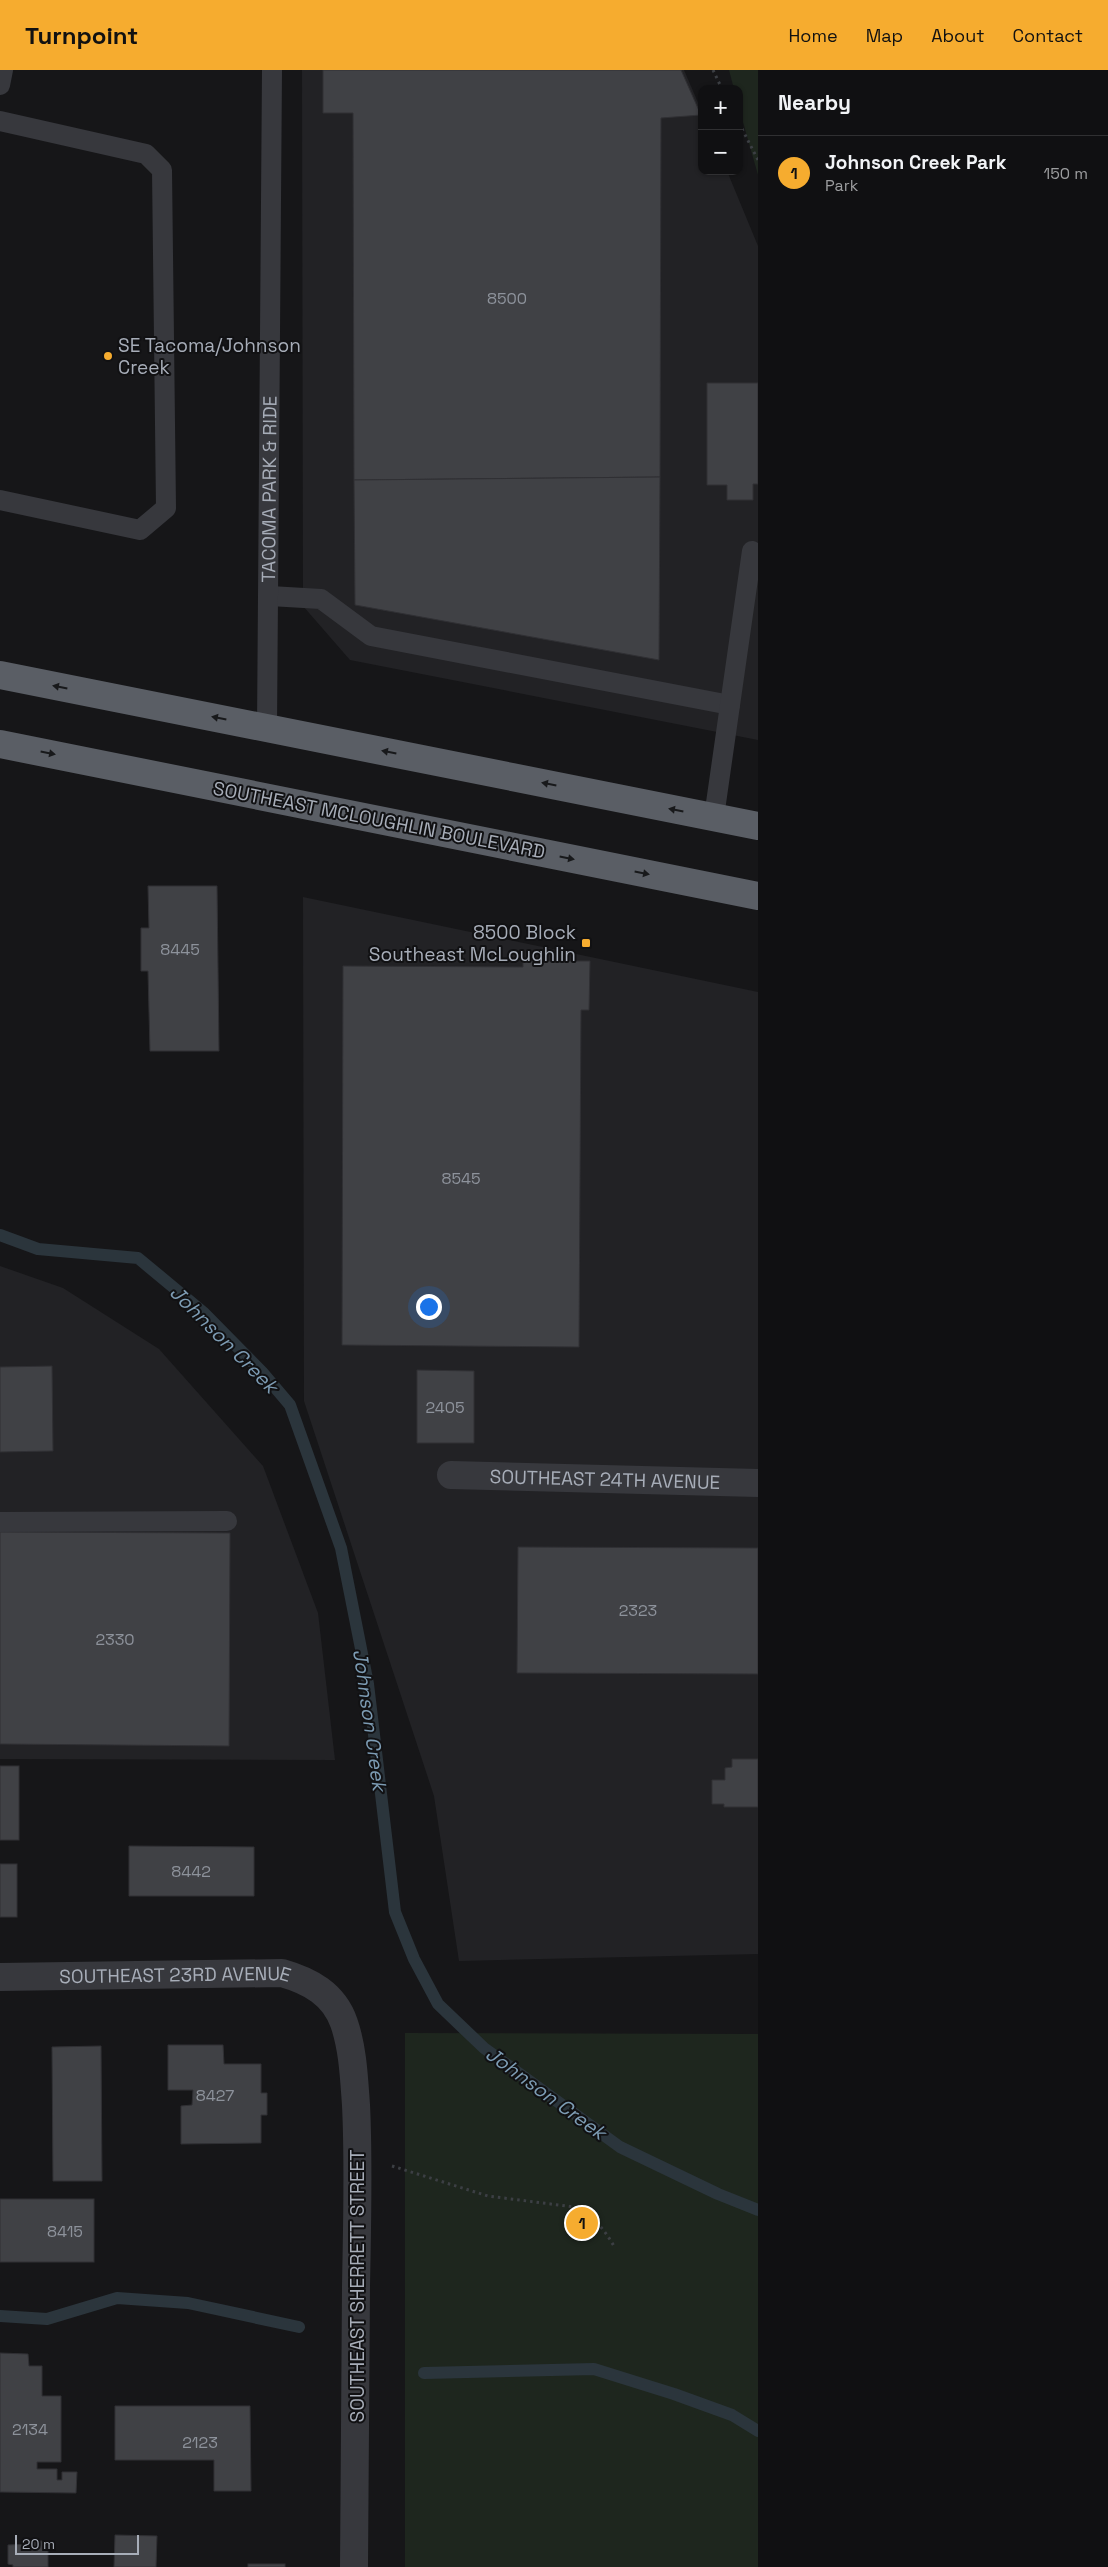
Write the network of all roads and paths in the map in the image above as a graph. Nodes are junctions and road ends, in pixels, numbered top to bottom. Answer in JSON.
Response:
{"nodes":[{"id":1,"x":3,"y":70,"type":"edge"},
{"id":2,"x":272,"y":70,"type":"edge"},
{"id":3,"x":713,"y":70,"type":"edge"},
{"id":4,"x":0,"y":85,"type":"edge"},
{"id":5,"x":720,"y":85,"type":"edge"},
{"id":6,"x":0,"y":121,"type":"edge"},
{"id":7,"x":743,"y":130,"type":"edge"},
{"id":8,"x":758,"y":160,"type":"edge"},
{"id":9,"x":0,"y":500,"type":"edge"},
{"id":10,"x":752,"y":551,"type":"dead end"},
{"id":11,"x":270,"y":596,"type":"junction"},
{"id":12,"x":0,"y":675,"type":"edge"},
{"id":13,"x":730,"y":705,"type":"junction"},
{"id":14,"x":267,"y":728,"type":"junction"},
{"id":15,"x":0,"y":744,"type":"edge"},
{"id":16,"x":714,"y":817,"type":"junction"},
{"id":17,"x":758,"y":826,"type":"edge"},
{"id":18,"x":758,"y":896,"type":"edge"},
{"id":19,"x":451,"y":1475,"type":"dead end"},
{"id":20,"x":758,"y":1483,"type":"edge"},
{"id":21,"x":227,"y":1521,"type":"dead end"},
{"id":22,"x":0,"y":1522,"type":"edge"},
{"id":23,"x":0,"y":1978,"type":"edge"},
{"id":24,"x":337,"y":2009,"type":"joint"},
{"id":25,"x":359,"y":2165,"type":"junction"},
{"id":26,"x":615,"y":2248,"type":"dead end"},
{"id":27,"x":354,"y":2567,"type":"edge"}],
"edges":[{"from":1,"to":4,"type":"lane"},
{"from":2,"to":11,"type":"lane","name":"TACOMA PARK & RIDE"},
{"from":3,"to":5,"type":"path"},
{"from":6,"to":9,"type":"lane"},
{"from":7,"to":8,"type":"path"},
{"from":10,"to":13,"type":"lane"},
{"from":11,"to":13,"type":"lane"},
{"from":11,"to":14,"type":"lane","name":"TACOMA PARK & RIDE"},
{"from":14,"to":12,"type":"highway","one_way":true},
{"from":13,"to":16,"type":"lane"},
{"from":16,"to":14,"type":"highway","one_way":true},
{"from":15,"to":18,"type":"highway","name":"SOUTHEAST MCLOUGHLIN BOULEVARD","one_way":true},
{"from":16,"to":17,"type":"highway"},
{"from":19,"to":20,"type":"street","name":"SOUTHEAST 24TH AVENUE"},
{"from":21,"to":22,"type":"lane"},
{"from":23,"to":24,"type":"street","name":"SOUTHEAST 23RD AVENUE"},
{"from":24,"to":25,"type":"street","name":"SOUTHEAST SHERRETT STREET"},
{"from":25,"to":26,"type":"path"},
{"from":25,"to":27,"type":"street","name":"SOUTHEAST SHERRETT STREET"}]}
